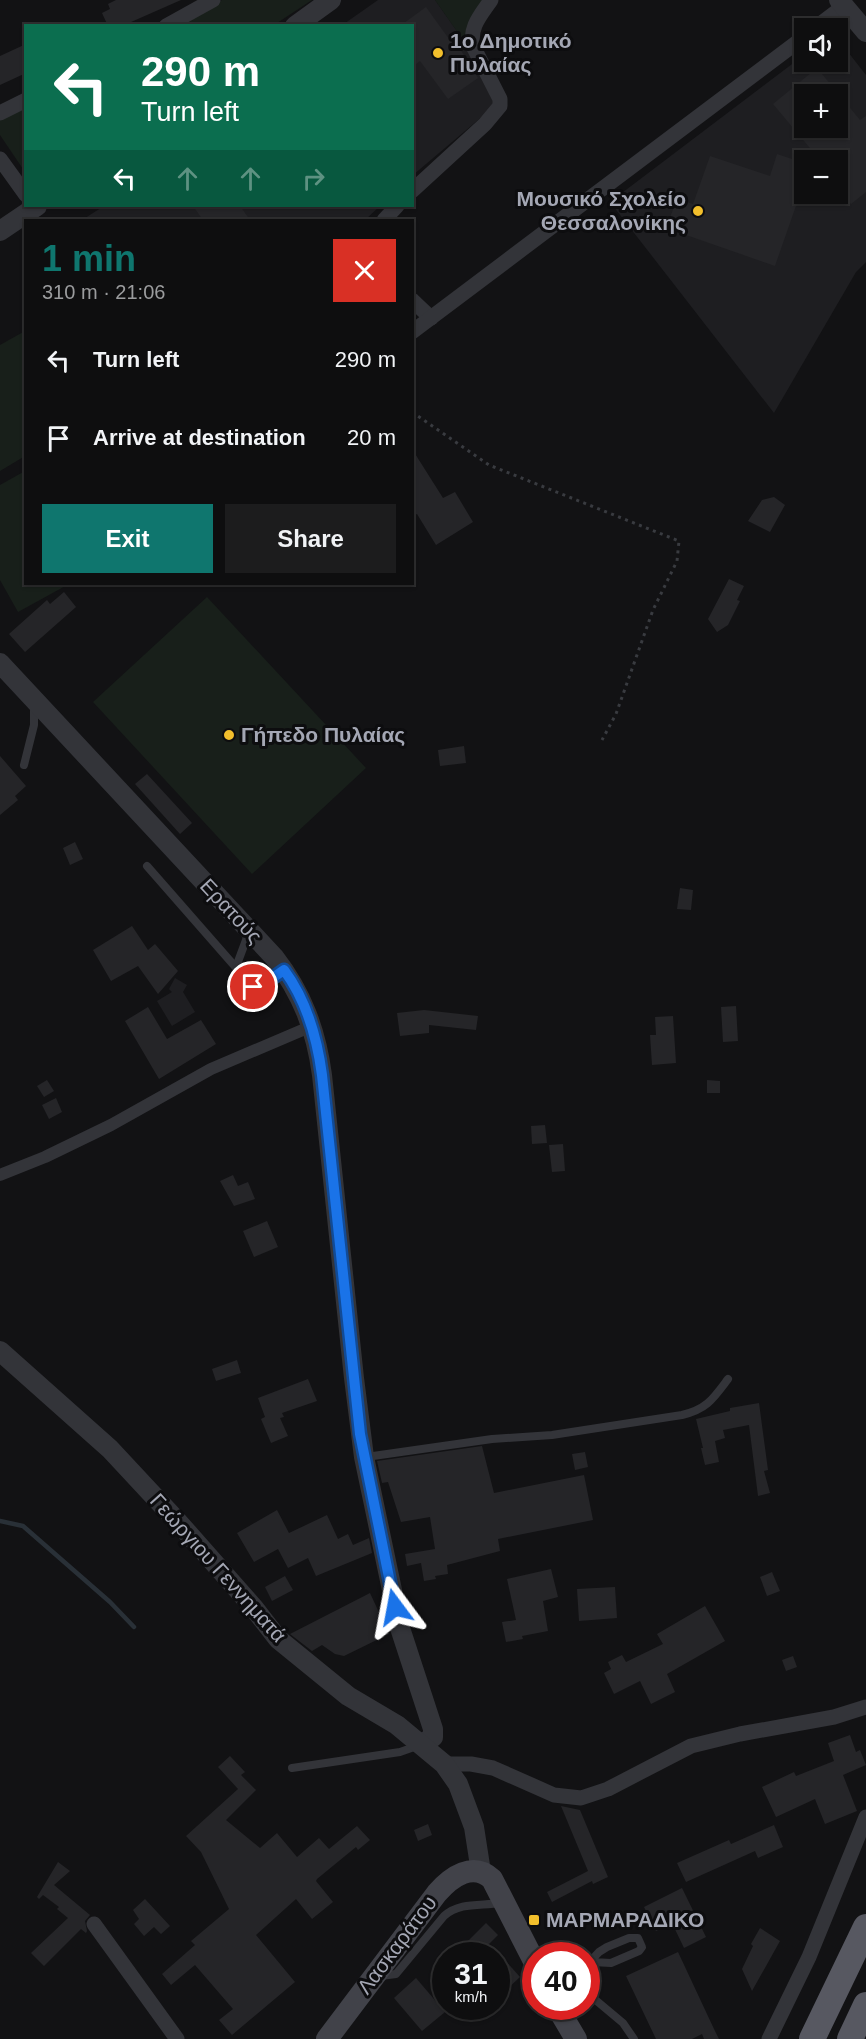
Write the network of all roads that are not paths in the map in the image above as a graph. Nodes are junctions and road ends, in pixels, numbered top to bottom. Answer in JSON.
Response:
{"nodes":[{"id":1,"x":213,"y":0,"type":"edge"},
{"id":2,"x":331,"y":0,"type":"edge"},
{"id":3,"x":491,"y":0,"type":"edge"},
{"id":4,"x":841,"y":3,"type":"edge"},
{"id":5,"x":825,"y":18,"type":"edge"},
{"id":6,"x":170,"y":24,"type":"edge"},
{"id":7,"x":298,"y":24,"type":"edge"},
{"id":8,"x":866,"y":32,"type":"edge"},
{"id":9,"x":794,"y":44,"type":"edge"},
{"id":10,"x":24,"y":101,"type":"edge"},
{"id":11,"x":0,"y":113,"type":"edge"},
{"id":12,"x":0,"y":159,"type":"edge"},
{"id":13,"x":414,"y":189,"type":"edge"},
{"id":14,"x":24,"y":192,"type":"edge"},
{"id":15,"x":27,"y":207,"type":"edge"},
{"id":16,"x":396,"y":207,"type":"edge"},
{"id":17,"x":385,"y":219,"type":"edge"},
{"id":18,"x":0,"y":231,"type":"edge"},
{"id":19,"x":414,"y":302,"type":"edge"},
{"id":20,"x":431,"y":318,"type":"junction"},
{"id":21,"x":414,"y":331,"type":"edge"},
{"id":22,"x":0,"y":663,"type":"edge"},
{"id":23,"x":34,"y":700,"type":"junction"},
{"id":24,"x":24,"y":765,"type":"dead end"},
{"id":25,"x":147,"y":866,"type":"dead end"},
{"id":26,"x":249,"y":931,"type":"junction"},
{"id":27,"x":236,"y":967,"type":"junction"},
{"id":28,"x":284,"y":970,"type":"junction"},
{"id":29,"x":312,"y":1026,"type":"junction"},
{"id":30,"x":0,"y":1175,"type":"edge"},
{"id":31,"x":0,"y":1350,"type":"edge"},
{"id":32,"x":728,"y":1379,"type":"dead end"},
{"id":33,"x":364,"y":1457,"type":"junction"},
{"id":34,"x":866,"y":1707,"type":"edge"},
{"id":35,"x":422,"y":1744,"type":"junction"},
{"id":36,"x":444,"y":1764,"type":"junction"},
{"id":37,"x":292,"y":1768,"type":"dead end"},
{"id":38,"x":866,"y":1817,"type":"edge"},
{"id":39,"x":481,"y":1872,"type":"junction"},
{"id":40,"x":504,"y":1902,"type":"junction"},
{"id":41,"x":94,"y":1924,"type":"dead end"},
{"id":42,"x":866,"y":1927,"type":"edge"},
{"id":43,"x":524,"y":1942,"type":"edge"},
{"id":44,"x":590,"y":1964,"type":"edge"},
{"id":45,"x":374,"y":1977,"type":"junction"},
{"id":46,"x":600,"y":2004,"type":"edge"},
{"id":47,"x":866,"y":2006,"type":"edge"},
{"id":48,"x":565,"y":2020,"type":"edge"},
{"id":49,"x":177,"y":2039,"type":"edge"},
{"id":50,"x":327,"y":2039,"type":"edge"},
{"id":51,"x":576,"y":2039,"type":"edge"},
{"id":52,"x":634,"y":2039,"type":"edge"},
{"id":53,"x":769,"y":2039,"type":"edge"},
{"id":54,"x":812,"y":2039,"type":"edge"},
{"id":55,"x":850,"y":2039,"type":"edge"}],
"edges":[{"from":1,"to":6,"type":"street"},
{"from":2,"to":7,"type":"street"},
{"from":3,"to":13,"type":"street"},
{"from":4,"to":5,"type":"street"},
{"from":4,"to":8,"type":"street"},
{"from":9,"to":20,"type":"street"},
{"from":10,"to":11,"type":"street"},
{"from":12,"to":14,"type":"street"},
{"from":15,"to":18,"type":"street"},
{"from":16,"to":17,"type":"street"},
{"from":19,"to":20,"type":"street"},
{"from":20,"to":21,"type":"street"},
{"from":22,"to":23,"type":"street","name":"Ερατούς"},
{"from":23,"to":24,"type":"lane"},
{"from":23,"to":26,"type":"street","name":"Ερατούς"},
{"from":25,"to":27,"type":"lane"},
{"from":26,"to":27,"type":"lane"},
{"from":26,"to":28,"type":"street","name":"Ερατούς"},
{"from":27,"to":28,"type":"lane"},
{"from":28,"to":29,"type":"street","name":"Ερατούς"},
{"from":29,"to":30,"type":"street"},
{"from":29,"to":33,"type":"street","name":"Ερατούς"},
{"from":31,"to":35,"type":"street","name":"Γεώργιου Γεννηματά"},
{"from":32,"to":33,"type":"lane"},
{"from":33,"to":35,"type":"street","name":"Ερατούς"},
{"from":34,"to":36,"type":"street"},
{"from":35,"to":36,"type":"street","name":"Γεώργιου Γεννηματά"},
{"from":35,"to":37,"type":"lane"},
{"from":36,"to":39,"type":"street","name":"Γεώργιου Γεννηματά"},
{"from":38,"to":53,"type":"street"},
{"from":39,"to":40,"type":"main road"},
{"from":39,"to":45,"type":"main road","name":"Λασκαράτου"},
{"from":40,"to":43,"type":"main road"},
{"from":40,"to":45,"type":"lane"},
{"from":41,"to":49,"type":"street"},
{"from":42,"to":54,"type":"highway"},
{"from":44,"to":44,"type":"lane"},
{"from":45,"to":50,"type":"main road","name":"Λασκαράτου"},
{"from":46,"to":52,"type":"lane"},
{"from":47,"to":55,"type":"highway"},
{"from":48,"to":51,"type":"main road"}]}
